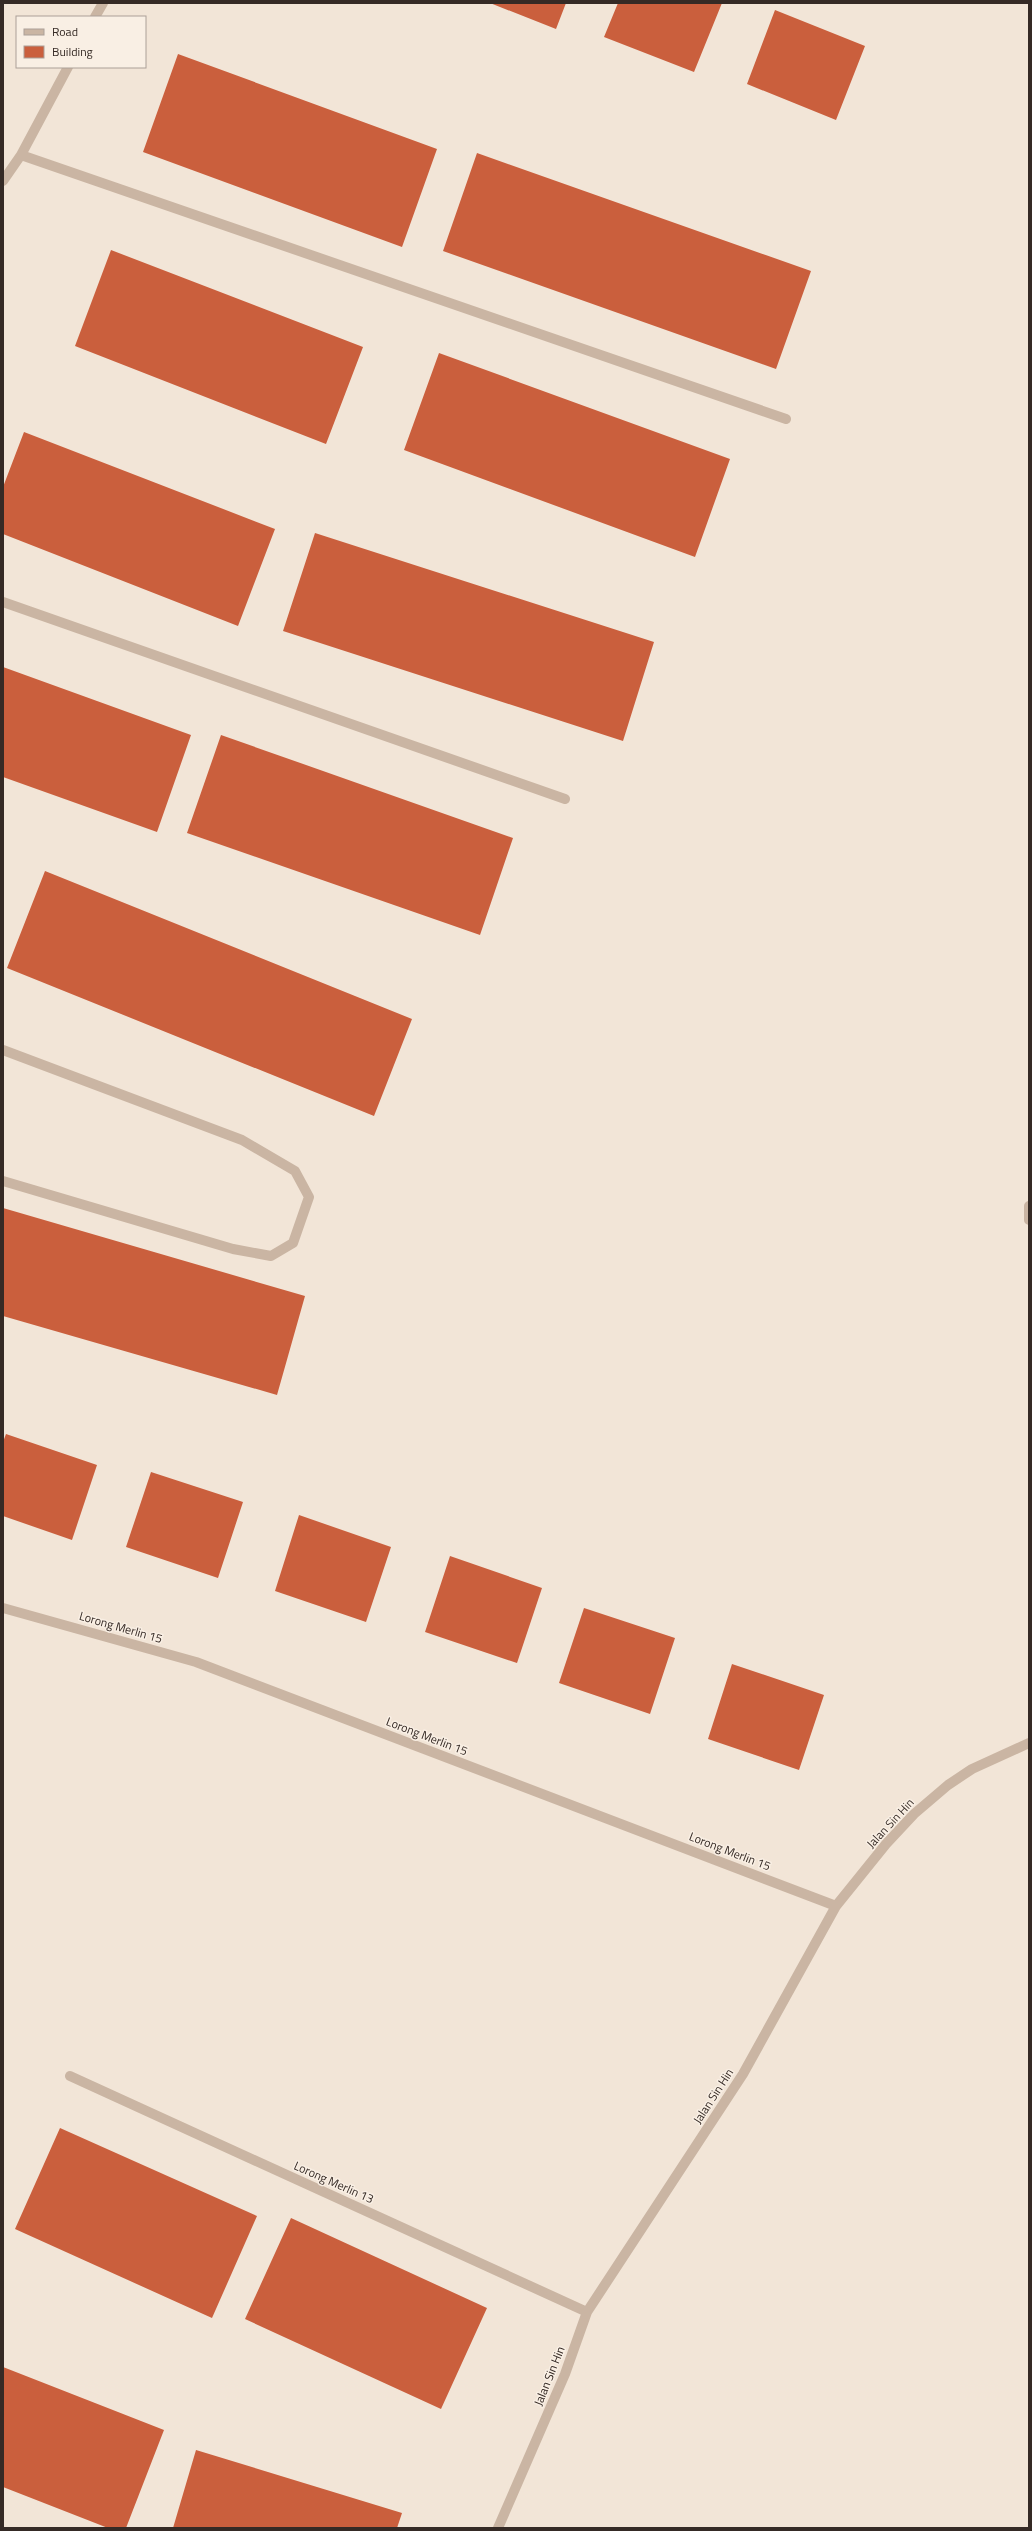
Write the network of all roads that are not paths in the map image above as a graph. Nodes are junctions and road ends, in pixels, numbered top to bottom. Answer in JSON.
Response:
{"nodes":[{"id":1,"x":102,"y":3,"type":"edge"},
{"id":2,"x":96,"y":16,"type":"edge"},
{"id":3,"x":67,"y":68,"type":"edge"},
{"id":4,"x":21,"y":155,"type":"junction"},
{"id":5,"x":3,"y":181,"type":"edge"},
{"id":6,"x":786,"y":419,"type":"dead end"},
{"id":7,"x":3,"y":602,"type":"edge"},
{"id":8,"x":565,"y":799,"type":"dead end"},
{"id":9,"x":3,"y":1050,"type":"edge"},
{"id":10,"x":3,"y":1181,"type":"edge"},
{"id":11,"x":1029,"y":1206,"type":"edge"},
{"id":12,"x":1029,"y":1220,"type":"edge"},
{"id":13,"x":3,"y":1608,"type":"edge"},
{"id":14,"x":1029,"y":1743,"type":"edge"},
{"id":15,"x":836,"y":1906,"type":"junction"},
{"id":16,"x":70,"y":2076,"type":"dead end"},
{"id":17,"x":587,"y":2312,"type":"junction"},
{"id":18,"x":498,"y":2528,"type":"edge"}],
"edges":[{"from":1,"to":2,"type":"street"},
{"from":3,"to":4,"type":"street"},
{"from":4,"to":5,"type":"street"},
{"from":4,"to":6,"type":"street"},
{"from":7,"to":8,"type":"street"},
{"from":9,"to":10,"type":"street"},
{"from":11,"to":12,"type":"street"},
{"from":13,"to":15,"type":"street","name":"Lorong Merlin 15"},
{"from":14,"to":15,"type":"street","name":"Jalan Sin Hin"},
{"from":15,"to":17,"type":"street","name":"Jalan Sin Hin"},
{"from":16,"to":17,"type":"street","name":"Lorong Merlin 13"},
{"from":17,"to":18,"type":"street","name":"Jalan Sin Hin"}]}
